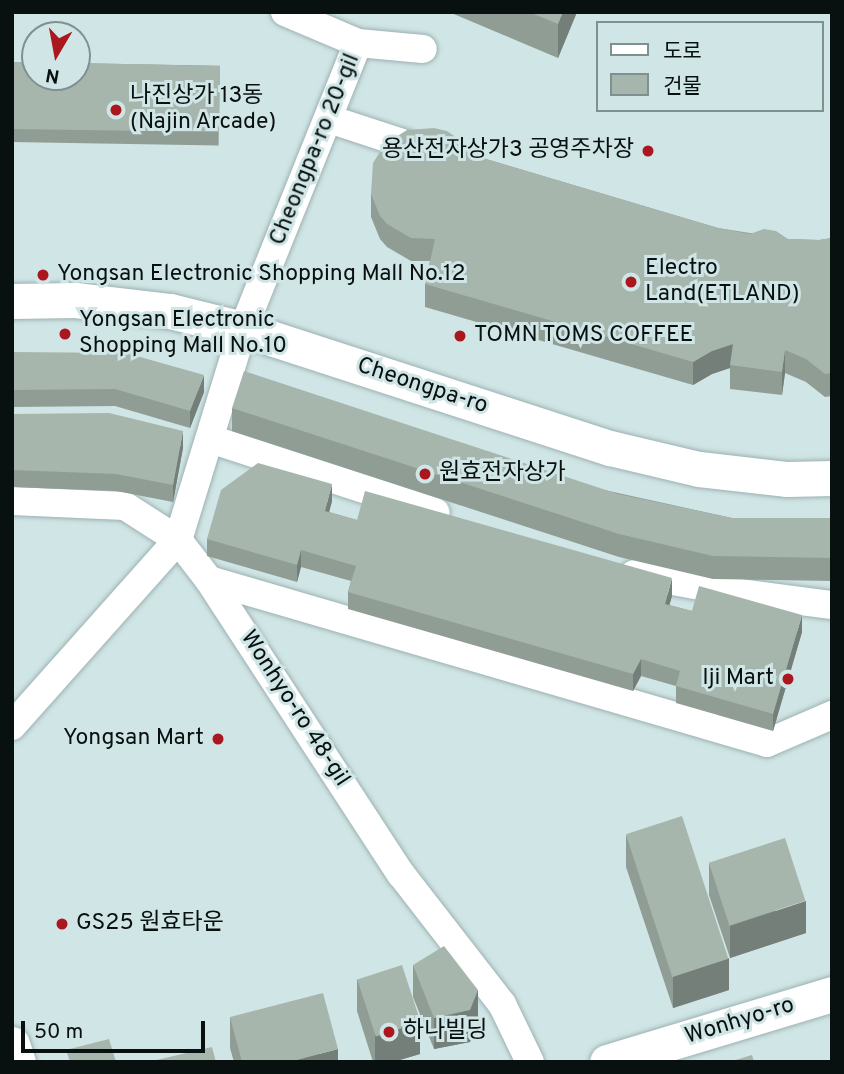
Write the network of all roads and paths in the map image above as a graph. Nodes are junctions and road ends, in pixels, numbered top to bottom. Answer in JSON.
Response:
{"nodes":[{"id":1,"x":285,"y":12,"type":"edge"},
{"id":2,"x":358,"y":43,"type":"junction"},
{"id":3,"x":423,"y":49,"type":"dead end"},
{"id":4,"x":329,"y":118,"type":"junction"},
{"id":5,"x":408,"y":145,"type":"edge"},
{"id":6,"x":12,"y":301,"type":"edge"},
{"id":7,"x":243,"y":329,"type":"junction"},
{"id":8,"x":210,"y":439,"type":"junction"},
{"id":9,"x":832,"y":478,"type":"edge"},
{"id":10,"x":12,"y":501,"type":"edge"},
{"id":11,"x":458,"y":519,"type":"edge"},
{"id":12,"x":178,"y":540,"type":"junction"},
{"id":13,"x":610,"y":567,"type":"edge"},
{"id":14,"x":209,"y":580,"type":"junction"},
{"id":15,"x":832,"y":605,"type":"edge"},
{"id":16,"x":832,"y":715,"type":"edge"},
{"id":17,"x":12,"y":726,"type":"edge"},
{"id":18,"x":832,"y":994,"type":"edge"},
{"id":19,"x":12,"y":1044,"type":"edge"},
{"id":20,"x":18,"y":1062,"type":"edge"},
{"id":21,"x":530,"y":1062,"type":"edge"},
{"id":22,"x":607,"y":1062,"type":"edge"}],
"edges":[{"from":1,"to":2,"type":"street","name":"Cheongpa-ro 20-gil"},
{"from":2,"to":3,"type":"street"},
{"from":2,"to":4,"type":"street","name":"Cheongpa-ro 20-gil"},
{"from":4,"to":5,"type":"street"},
{"from":4,"to":7,"type":"street","name":"Cheongpa-ro 20-gil"},
{"from":6,"to":7,"type":"main road","name":"Cheongpa-ro"},
{"from":7,"to":8,"type":"street"},
{"from":7,"to":9,"type":"main road","name":"Cheongpa-ro"},
{"from":8,"to":11,"type":"street"},
{"from":8,"to":12,"type":"street"},
{"from":10,"to":12,"type":"street","name":"Wonhyo-ro 48-gil"},
{"from":12,"to":14,"type":"street","name":"Wonhyo-ro 48-gil"},
{"from":12,"to":17,"type":"street"},
{"from":13,"to":15,"type":"street"},
{"from":14,"to":16,"type":"street"},
{"from":14,"to":21,"type":"street","name":"Wonhyo-ro 48-gil"},
{"from":18,"to":22,"type":"main road","name":"Wonhyo-ro"},
{"from":19,"to":20,"type":"main road"}]}
